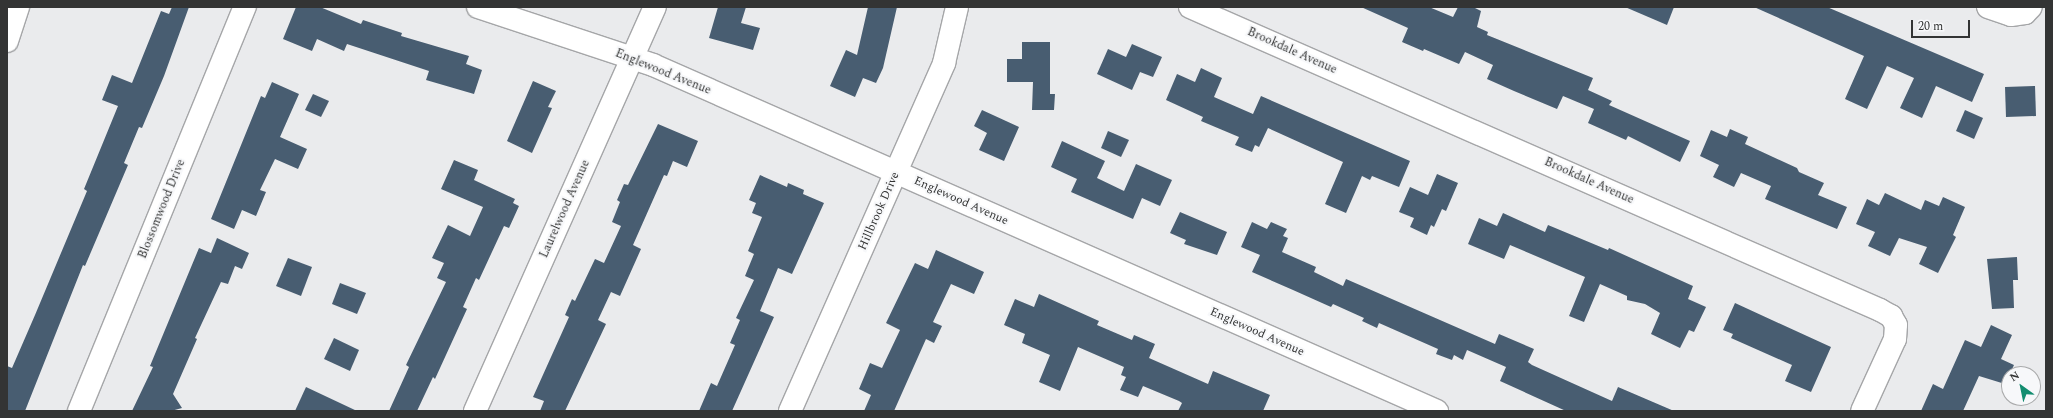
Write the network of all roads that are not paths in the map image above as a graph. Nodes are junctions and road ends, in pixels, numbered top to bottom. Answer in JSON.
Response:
{"nodes":[{"id":1,"x":18,"y":7,"type":"edge"},
{"id":2,"x":245,"y":7,"type":"edge"},
{"id":3,"x":478,"y":7,"type":"edge"},
{"id":4,"x":654,"y":7,"type":"edge"},
{"id":5,"x":957,"y":7,"type":"edge"},
{"id":6,"x":1190,"y":7,"type":"edge"},
{"id":7,"x":1988,"y":7,"type":"edge"},
{"id":8,"x":2028,"y":10,"type":"edge"},
{"id":9,"x":7,"y":41,"type":"edge"},
{"id":10,"x":633,"y":59,"type":"junction"},
{"id":11,"x":896,"y":173,"type":"junction"},
{"id":12,"x":79,"y":411,"type":"edge"},
{"id":13,"x":475,"y":411,"type":"edge"},
{"id":14,"x":790,"y":411,"type":"edge"},
{"id":15,"x":1437,"y":411,"type":"edge"},
{"id":16,"x":1862,"y":411,"type":"edge"}],
"edges":[{"from":1,"to":9,"type":"main road"},
{"from":2,"to":12,"type":"main road","name":"Blossomwood Drive"},
{"from":3,"to":10,"type":"main road","name":"Englewood Avenue"},
{"from":4,"to":10,"type":"main road","name":"Laurelwood Avenue"},
{"from":5,"to":11,"type":"main road","name":"Hillbrook Drive"},
{"from":6,"to":16,"type":"main road","name":"Brookdale Avenue"},
{"from":7,"to":8,"type":"main road"},
{"from":10,"to":11,"type":"main road","name":"Englewood Avenue"},
{"from":10,"to":13,"type":"main road","name":"Laurelwood Avenue"},
{"from":11,"to":14,"type":"main road","name":"Hillbrook Drive"},
{"from":11,"to":15,"type":"main road","name":"Englewood Avenue"}]}
